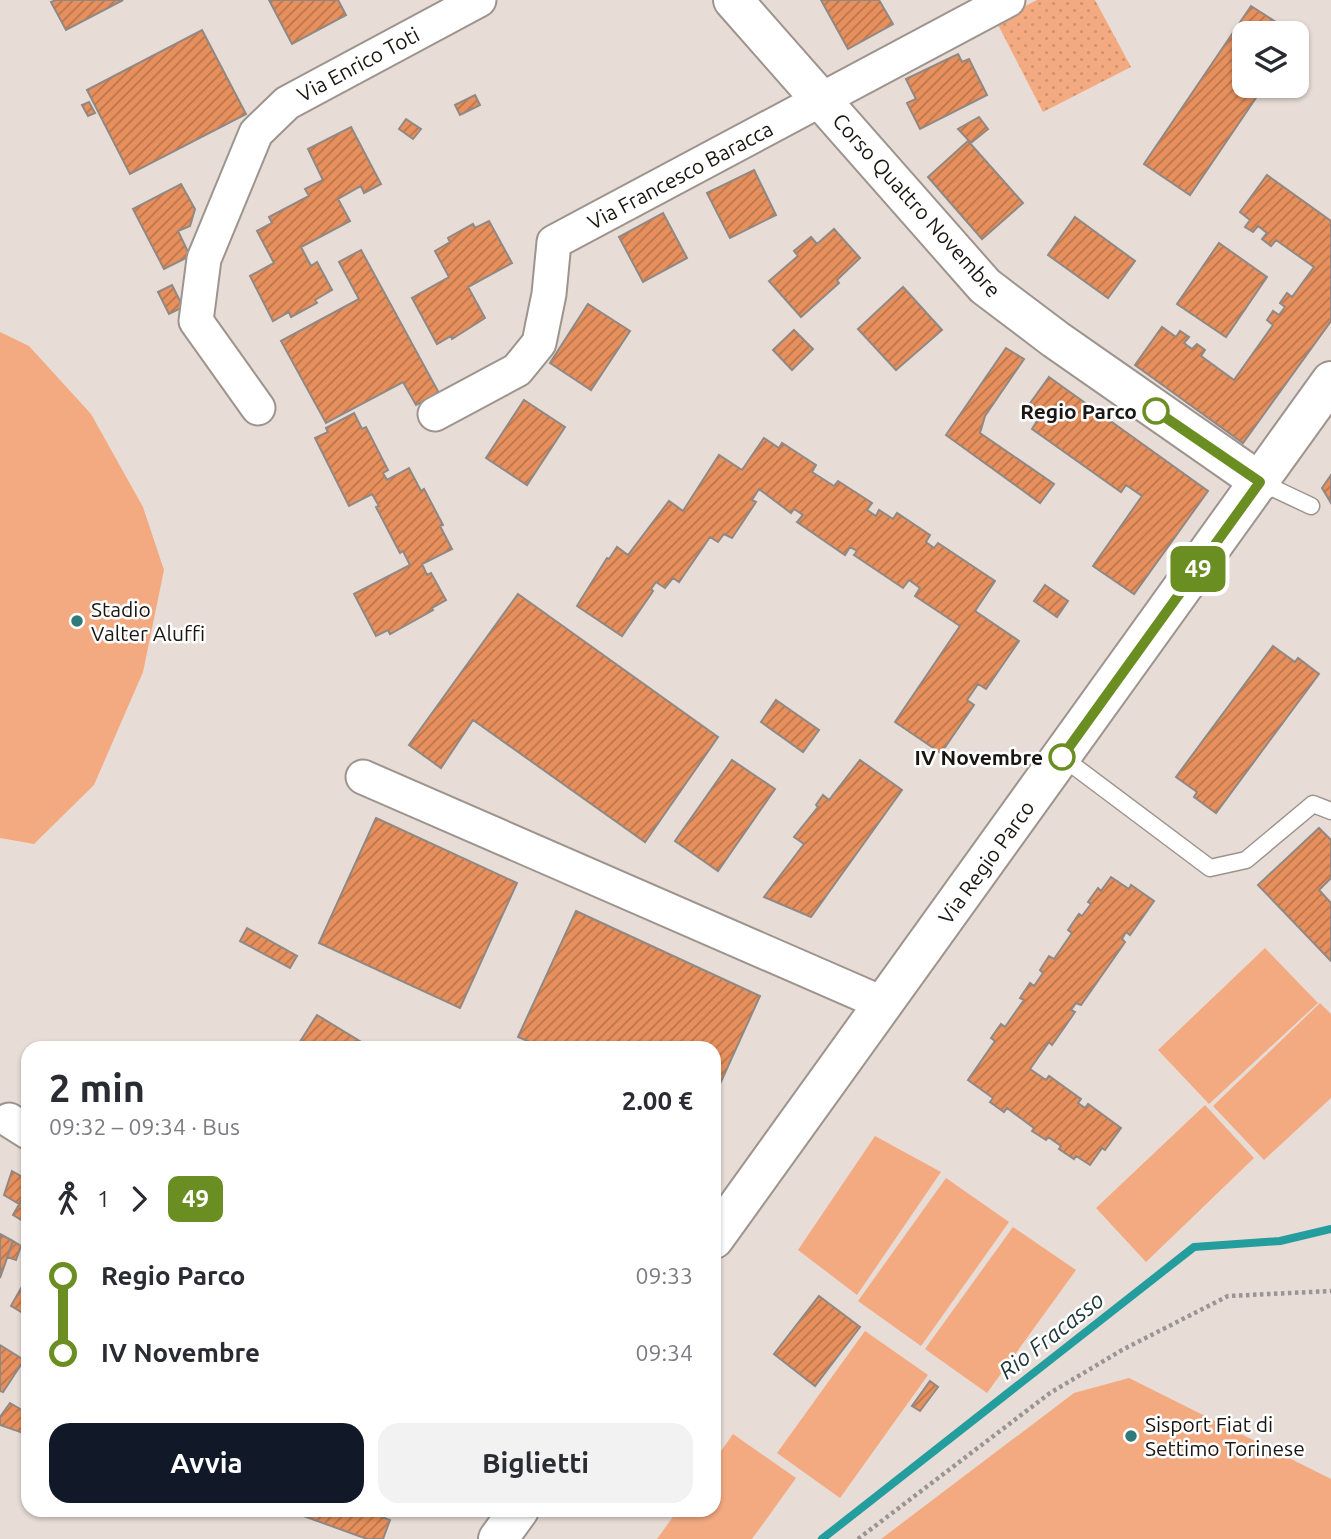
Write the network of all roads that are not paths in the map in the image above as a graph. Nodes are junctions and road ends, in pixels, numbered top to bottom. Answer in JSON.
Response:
{"nodes":[{"id":1,"x":479,"y":0,"type":"edge"},
{"id":2,"x":733,"y":0,"type":"edge"},
{"id":3,"x":1008,"y":0,"type":"edge"},
{"id":4,"x":820,"y":99,"type":"junction"},
{"id":5,"x":1331,"y":381,"type":"edge"},
{"id":6,"x":258,"y":408,"type":"dead end"},
{"id":7,"x":435,"y":414,"type":"dead end"},
{"id":8,"x":1260,"y":482,"type":"junction"},
{"id":9,"x":1311,"y":506,"type":"dead end"},
{"id":10,"x":1062,"y":757,"type":"junction"},
{"id":11,"x":363,"y":777,"type":"dead end"},
{"id":12,"x":1331,"y":811,"type":"edge"},
{"id":13,"x":884,"y":1004,"type":"junction"},
{"id":14,"x":721,"y":1229,"type":"edge"},
{"id":15,"x":514,"y":1517,"type":"edge"},
{"id":16,"x":498,"y":1539,"type":"edge"}],
"edges":[{"from":1,"to":6,"type":"street","name":"Via Enrico Toti"},
{"from":2,"to":4,"type":"street","name":"Corso Quattro Novembre"},
{"from":3,"to":4,"type":"street","name":"Via Francesco Baracca"},
{"from":4,"to":7,"type":"street","name":"Via Francesco Baracca"},
{"from":4,"to":8,"type":"street","name":"Corso Quattro Novembre"},
{"from":5,"to":8,"type":"street","name":"Via Regio Parco"},
{"from":8,"to":9,"type":"lane"},
{"from":8,"to":10,"type":"street","name":"Via Regio Parco"},
{"from":10,"to":12,"type":"lane"},
{"from":10,"to":13,"type":"street","name":"Via Regio Parco"},
{"from":11,"to":13,"type":"street"},
{"from":13,"to":14,"type":"street","name":"Via Regio Parco"},
{"from":15,"to":16,"type":"street"}]}
